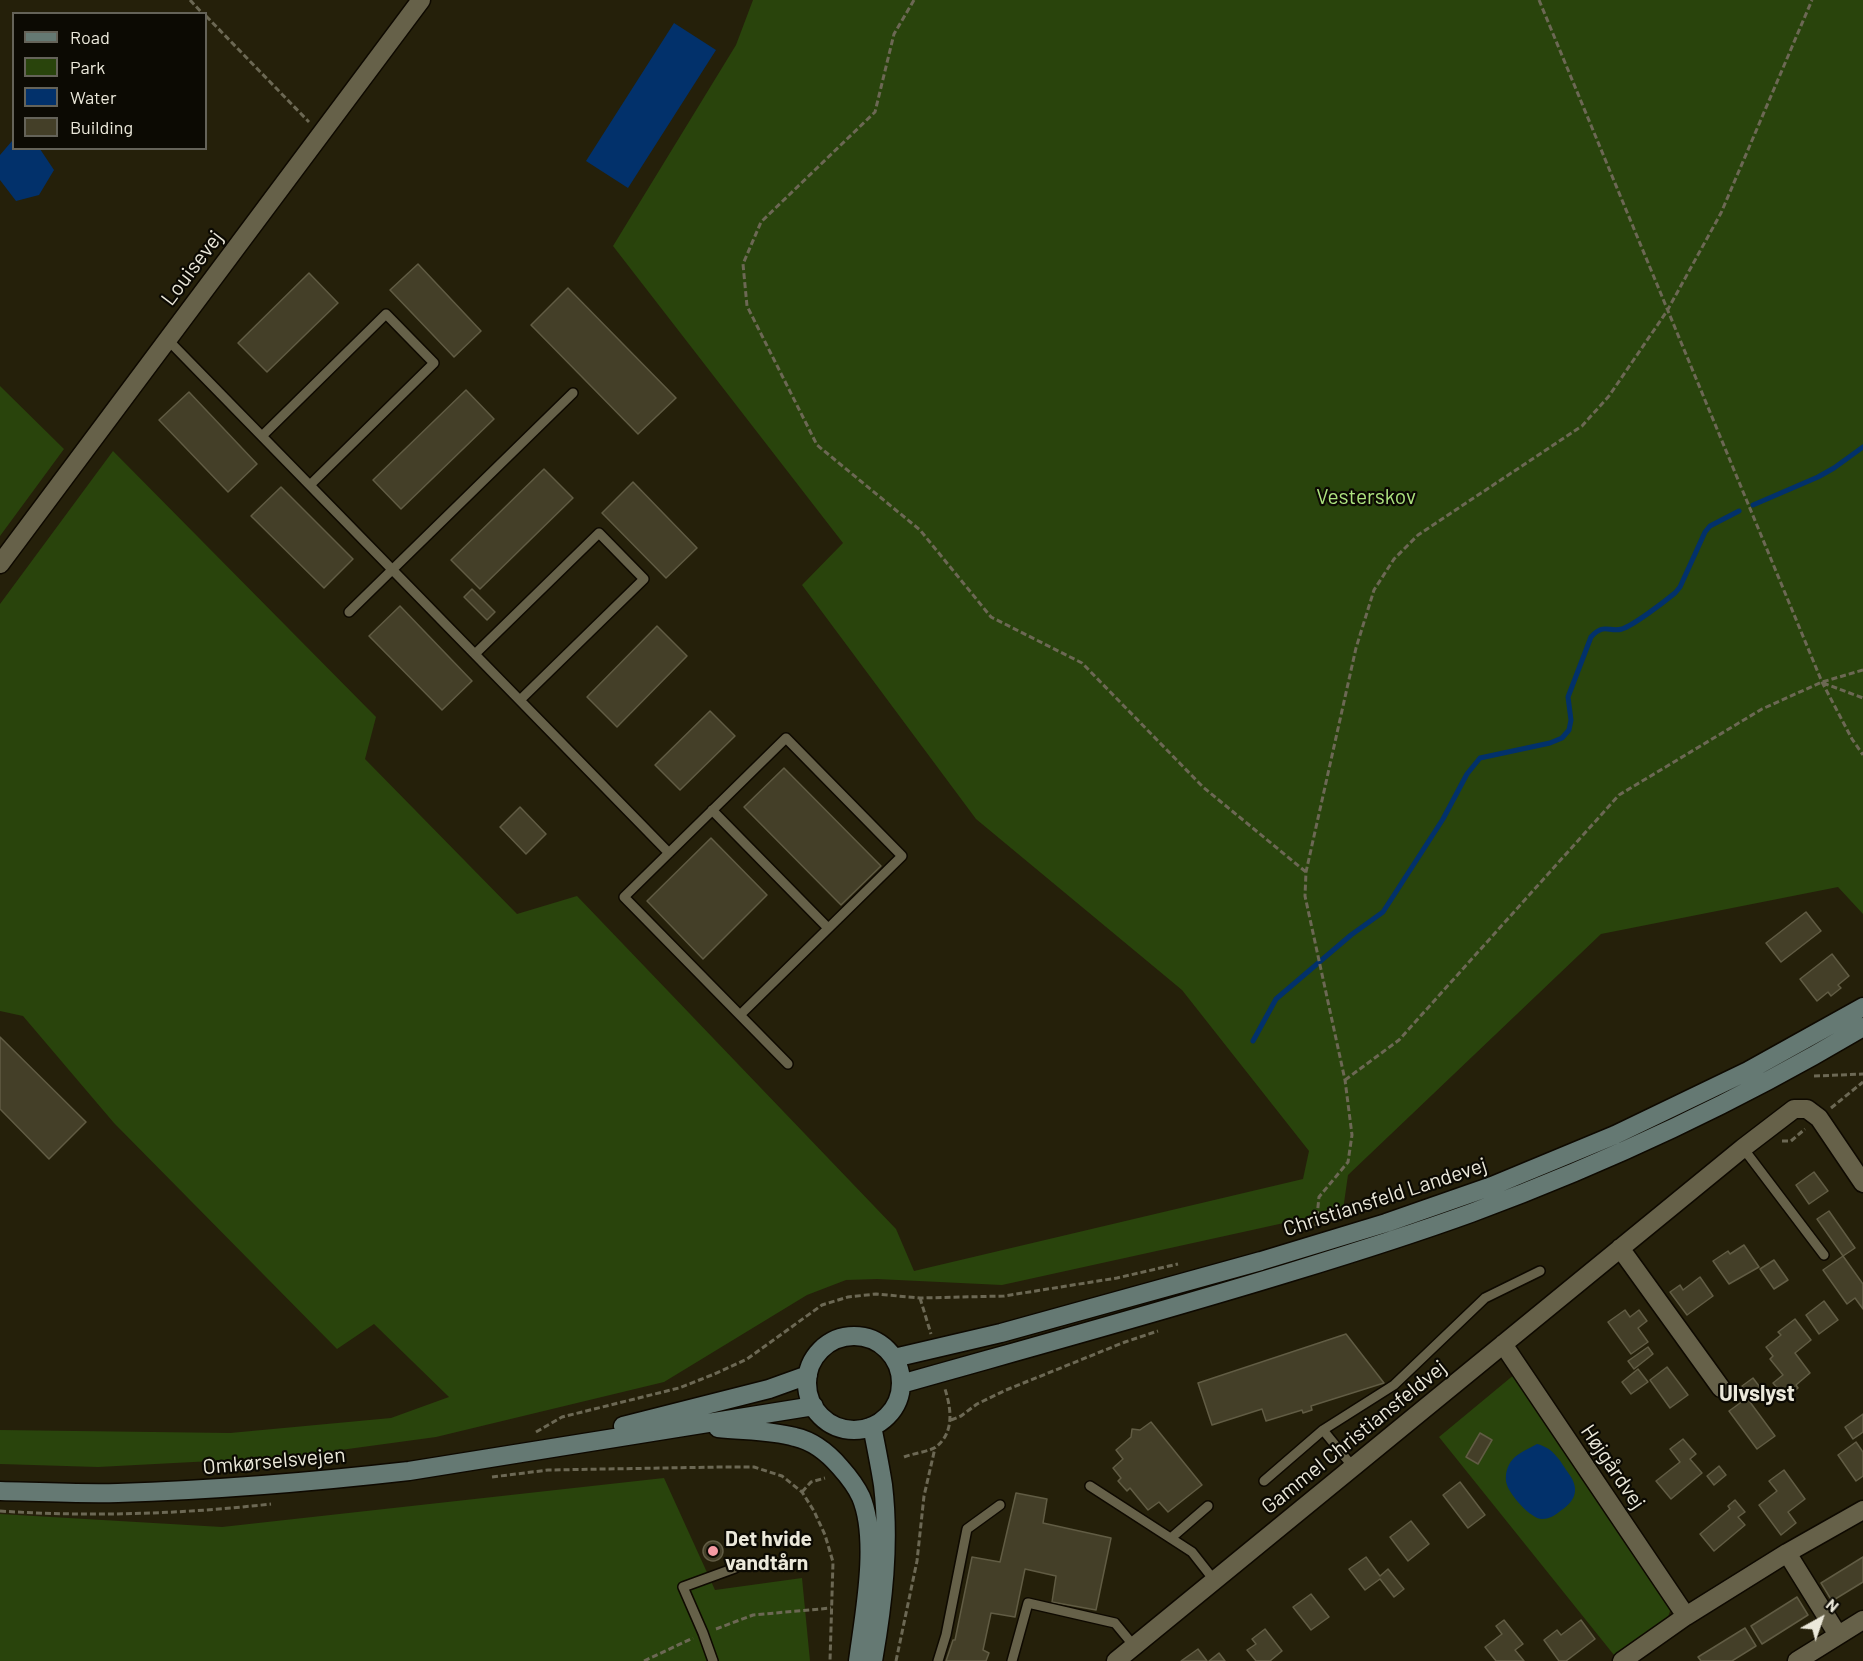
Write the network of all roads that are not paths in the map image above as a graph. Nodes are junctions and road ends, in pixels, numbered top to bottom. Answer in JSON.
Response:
{"nodes":[{"id":1,"x":421,"y":0,"type":"edge"},
{"id":2,"x":167,"y":339,"type":"junction"},
{"id":3,"x":573,"y":393,"type":"dead end"},
{"id":4,"x":262,"y":436,"type":"junction"},
{"id":5,"x":310,"y":485,"type":"junction"},
{"id":6,"x":0,"y":564,"type":"edge"},
{"id":7,"x":393,"y":570,"type":"junction"},
{"id":8,"x":349,"y":612,"type":"dead end"},
{"id":9,"x":475,"y":654,"type":"junction"},
{"id":10,"x":520,"y":700,"type":"junction"},
{"id":11,"x":712,"y":810,"type":"junction"},
{"id":12,"x":669,"y":853,"type":"junction"},
{"id":13,"x":828,"y":928,"type":"junction"},
{"id":14,"x":1863,"y":1007,"type":"edge"},
{"id":15,"x":740,"y":1015,"type":"junction"},
{"id":16,"x":1863,"y":1027,"type":"edge"},
{"id":17,"x":788,"y":1064,"type":"dead end"},
{"id":18,"x":1743,"y":1148,"type":"junction"},
{"id":19,"x":1863,"y":1183,"type":"edge"},
{"id":20,"x":1620,"y":1248,"type":"junction"},
{"id":21,"x":1824,"y":1255,"type":"dead end"},
{"id":22,"x":1540,"y":1271,"type":"dead end"},
{"id":23,"x":1503,"y":1344,"type":"junction"},
{"id":24,"x":894,"y":1358,"type":"junction"},
{"id":25,"x":808,"y":1375,"type":"junction"},
{"id":26,"x":901,"y":1384,"type":"junction"},
{"id":27,"x":1721,"y":1388,"type":"dead end"},
{"id":28,"x":814,"y":1406,"type":"junction"},
{"id":29,"x":692,"y":1425,"type":"junction"},
{"id":30,"x":872,"y":1426,"type":"junction"},
{"id":31,"x":1323,"y":1430,"type":"junction"},
{"id":32,"x":550,"y":1447,"type":"junction"},
{"id":33,"x":1353,"y":1467,"type":"junction"},
{"id":34,"x":1264,"y":1480,"type":"dead end"},
{"id":35,"x":1090,"y":1486,"type":"dead end"},
{"id":36,"x":0,"y":1491,"type":"edge"},
{"id":37,"x":1000,"y":1505,"type":"dead end"},
{"id":38,"x":1208,"y":1506,"type":"dead end"},
{"id":39,"x":1863,"y":1509,"type":"edge"},
{"id":40,"x":1171,"y":1538,"type":"junction"},
{"id":41,"x":1787,"y":1553,"type":"junction"},
{"id":42,"x":735,"y":1568,"type":"dead end"},
{"id":43,"x":1214,"y":1580,"type":"junction"},
{"id":44,"x":1686,"y":1616,"type":"junction"},
{"id":45,"x":1863,"y":1620,"type":"edge"},
{"id":46,"x":1838,"y":1635,"type":"junction"},
{"id":47,"x":1134,"y":1646,"type":"junction"},
{"id":48,"x":713,"y":1661,"type":"edge"},
{"id":49,"x":858,"y":1661,"type":"edge"},
{"id":50,"x":873,"y":1661,"type":"edge"},
{"id":51,"x":938,"y":1661,"type":"edge"},
{"id":52,"x":1012,"y":1661,"type":"edge"},
{"id":53,"x":1116,"y":1661,"type":"edge"},
{"id":54,"x":1622,"y":1661,"type":"edge"},
{"id":55,"x":1797,"y":1661,"type":"edge"}],
"edges":[{"from":1,"to":2,"type":"street","name":"Louisevej"},
{"from":2,"to":4,"type":"lane"},
{"from":2,"to":6,"type":"street","name":"Louisevej"},
{"from":3,"to":7,"type":"lane"},
{"from":4,"to":5,"type":"lane"},
{"from":4,"to":5,"type":"lane"},
{"from":5,"to":7,"type":"lane"},
{"from":7,"to":8,"type":"lane"},
{"from":7,"to":9,"type":"lane"},
{"from":9,"to":10,"type":"lane"},
{"from":9,"to":10,"type":"lane"},
{"from":10,"to":12,"type":"lane"},
{"from":11,"to":12,"type":"lane"},
{"from":11,"to":13,"type":"lane"},
{"from":11,"to":13,"type":"lane"},
{"from":12,"to":15,"type":"lane"},
{"from":13,"to":15,"type":"lane"},
{"from":14,"to":24,"type":"main road","name":"Christiansfeld Landevej"},
{"from":15,"to":17,"type":"lane"},
{"from":16,"to":26,"type":"main road","name":"Christiansfeld Landevej"},
{"from":18,"to":19,"type":"street","name":"Gammel Christiansfeldvej"},
{"from":18,"to":20,"type":"street","name":"Gammel Christiansfeldvej"},
{"from":18,"to":21,"type":"lane"},
{"from":20,"to":23,"type":"street","name":"Gammel Christiansfeldvej"},
{"from":20,"to":27,"type":"street"},
{"from":22,"to":31,"type":"lane"},
{"from":23,"to":33,"type":"street","name":"Gammel Christiansfeldvej"},
{"from":23,"to":44,"type":"street","name":"Højgårdvej"},
{"from":24,"to":25,"type":"main road"},
{"from":24,"to":26,"type":"main road"},
{"from":25,"to":28,"type":"main road"},
{"from":25,"to":32,"type":"main road","name":"Omkørselsvejen"},
{"from":26,"to":30,"type":"main road"},
{"from":28,"to":29,"type":"main road","name":"Omkørselsvejen"},
{"from":28,"to":30,"type":"main road"},
{"from":29,"to":32,"type":"main road","name":"Omkørselsvejen"},
{"from":29,"to":49,"type":"main road"},
{"from":30,"to":50,"type":"main road"},
{"from":31,"to":33,"type":"lane"},
{"from":31,"to":34,"type":"lane"},
{"from":32,"to":36,"type":"main road","name":"Omkørselsvejen"},
{"from":33,"to":43,"type":"street","name":"Gammel Christiansfeldvej"},
{"from":35,"to":40,"type":"lane"},
{"from":37,"to":51,"type":"lane"},
{"from":38,"to":40,"type":"lane"},
{"from":39,"to":41,"type":"street"},
{"from":40,"to":43,"type":"lane"},
{"from":41,"to":44,"type":"street"},
{"from":41,"to":46,"type":"street"},
{"from":42,"to":48,"type":"lane"},
{"from":43,"to":47,"type":"street","name":"Gammel Christiansfeldvej"},
{"from":44,"to":54,"type":"street"},
{"from":45,"to":46,"type":"street"},
{"from":46,"to":55,"type":"street"},
{"from":47,"to":52,"type":"lane"},
{"from":47,"to":53,"type":"street","name":"Gammel Christiansfeldvej"}]}
